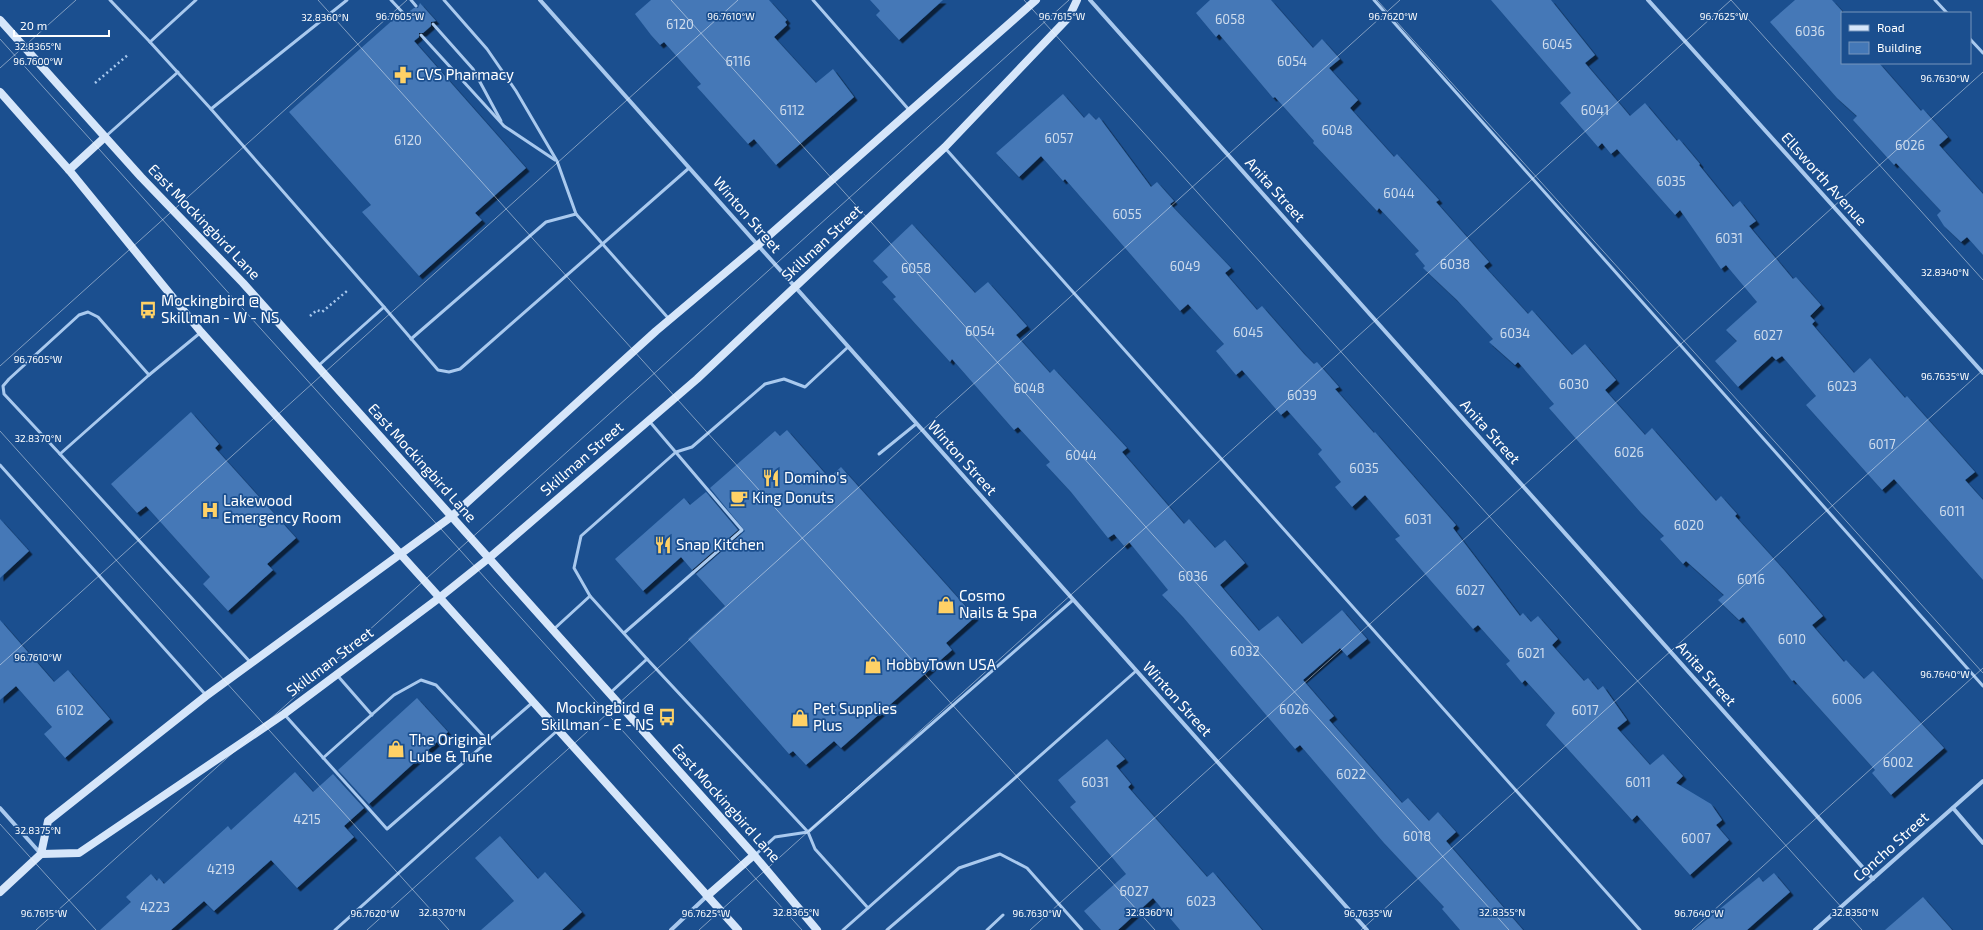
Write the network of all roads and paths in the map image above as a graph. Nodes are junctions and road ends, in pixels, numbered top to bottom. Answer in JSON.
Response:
{"nodes":[{"id":1,"x":110,"y":0,"type":"edge"},
{"id":2,"x":196,"y":0,"type":"edge"},
{"id":3,"x":347,"y":0,"type":"edge"},
{"id":4,"x":391,"y":0,"type":"edge"},
{"id":5,"x":411,"y":0,"type":"edge"},
{"id":6,"x":444,"y":0,"type":"edge"},
{"id":7,"x":540,"y":0,"type":"edge"},
{"id":8,"x":813,"y":0,"type":"edge"},
{"id":9,"x":1036,"y":0,"type":"edge"},
{"id":10,"x":1077,"y":0,"type":"edge"},
{"id":11,"x":1090,"y":0,"type":"edge"},
{"id":12,"x":1374,"y":0,"type":"edge"},
{"id":13,"x":1648,"y":0,"type":"edge"},
{"id":14,"x":1935,"y":0,"type":"edge"},
{"id":15,"x":416,"y":6,"type":"dead end"},
{"id":16,"x":1946,"y":12,"type":"edge"},
{"id":17,"x":405,"y":15,"type":"dead end"},
{"id":18,"x":0,"y":20,"type":"edge"},
{"id":19,"x":433,"y":24,"type":"dead end"},
{"id":20,"x":421,"y":35,"type":"dead end"},
{"id":21,"x":1971,"y":40,"type":"edge"},
{"id":22,"x":150,"y":42,"type":"junction"},
{"id":23,"x":129,"y":54,"type":"dead end"},
{"id":24,"x":1983,"y":54,"type":"edge"},
{"id":25,"x":178,"y":72,"type":"junction"},
{"id":26,"x":95,"y":83,"type":"dead end"},
{"id":27,"x":0,"y":92,"type":"edge"},
{"id":28,"x":212,"y":109,"type":"junction"},
{"id":29,"x":910,"y":111,"type":"junction"},
{"id":30,"x":504,"y":126,"type":"junction"},
{"id":31,"x":105,"y":137,"type":"junction"},
{"id":32,"x":945,"y":148,"type":"junction"},
{"id":33,"x":557,"y":161,"type":"junction"},
{"id":34,"x":689,"y":168,"type":"junction"},
{"id":35,"x":69,"y":170,"type":"junction"},
{"id":36,"x":576,"y":214,"type":"junction"},
{"id":37,"x":601,"y":244,"type":"junction"},
{"id":38,"x":757,"y":246,"type":"junction"},
{"id":39,"x":795,"y":287,"type":"junction"},
{"id":40,"x":347,"y":290,"type":"dead end"},
{"id":41,"x":384,"y":307,"type":"junction"},
{"id":42,"x":310,"y":316,"type":"dead end"},
{"id":43,"x":670,"y":320,"type":"junction"},
{"id":44,"x":201,"y":332,"type":"junction"},
{"id":45,"x":411,"y":339,"type":"junction"},
{"id":46,"x":848,"y":347,"type":"junction"},
{"id":47,"x":318,"y":366,"type":"junction"},
{"id":48,"x":1983,"y":373,"type":"edge"},
{"id":49,"x":149,"y":375,"type":"junction"},
{"id":50,"x":649,"y":420,"type":"junction"},
{"id":51,"x":916,"y":424,"type":"junction"},
{"id":52,"x":676,"y":452,"type":"junction"},
{"id":53,"x":60,"y":454,"type":"junction"},
{"id":54,"x":879,"y":454,"type":"dead end"},
{"id":55,"x":0,"y":465,"type":"edge"},
{"id":56,"x":451,"y":517,"type":"junction"},
{"id":57,"x":400,"y":556,"type":"junction"},
{"id":58,"x":489,"y":558,"type":"junction"},
{"id":59,"x":590,"y":596,"type":"junction"},
{"id":60,"x":439,"y":598,"type":"junction"},
{"id":61,"x":1073,"y":600,"type":"junction"},
{"id":62,"x":552,"y":631,"type":"junction"},
{"id":63,"x":624,"y":633,"type":"junction"},
{"id":64,"x":647,"y":659,"type":"junction"},
{"id":65,"x":251,"y":663,"type":"junction"},
{"id":66,"x":1136,"y":670,"type":"junction"},
{"id":67,"x":336,"y":675,"type":"junction"},
{"id":68,"x":1983,"y":686,"type":"edge"},
{"id":69,"x":609,"y":694,"type":"junction"},
{"id":70,"x":206,"y":696,"type":"junction"},
{"id":71,"x":533,"y":702,"type":"junction"},
{"id":72,"x":284,"y":714,"type":"junction"},
{"id":73,"x":372,"y":715,"type":"junction"},
{"id":74,"x":558,"y":730,"type":"junction"},
{"id":75,"x":488,"y":741,"type":"junction"},
{"id":76,"x":323,"y":758,"type":"junction"},
{"id":77,"x":1983,"y":781,"type":"edge"},
{"id":78,"x":0,"y":808,"type":"edge"},
{"id":79,"x":1952,"y":808,"type":"junction"},
{"id":80,"x":808,"y":832,"type":"junction"},
{"id":81,"x":1983,"y":843,"type":"edge"},
{"id":82,"x":41,"y":854,"type":"junction"},
{"id":83,"x":754,"y":856,"type":"junction"},
{"id":84,"x":1873,"y":879,"type":"junction"},
{"id":85,"x":0,"y":892,"type":"edge"},
{"id":86,"x":707,"y":896,"type":"junction"},
{"id":87,"x":868,"y":908,"type":"junction"},
{"id":88,"x":1003,"y":915,"type":"dead end"},
{"id":89,"x":335,"y":930,"type":"edge"},
{"id":90,"x":671,"y":930,"type":"edge"},
{"id":91,"x":738,"y":930,"type":"edge"},
{"id":92,"x":817,"y":930,"type":"edge"},
{"id":93,"x":843,"y":930,"type":"edge"},
{"id":94,"x":887,"y":930,"type":"edge"},
{"id":95,"x":987,"y":930,"type":"edge"},
{"id":96,"x":1082,"y":930,"type":"edge"},
{"id":97,"x":1367,"y":930,"type":"edge"},
{"id":98,"x":1640,"y":930,"type":"edge"},
{"id":99,"x":1815,"y":930,"type":"edge"}],
"edges":[{"from":1,"to":22,"type":"lane"},
{"from":2,"to":22,"type":"lane"},
{"from":3,"to":28,"type":"lane"},
{"from":4,"to":17,"type":"lane"},
{"from":5,"to":15,"type":"lane"},
{"from":6,"to":33,"type":"lane"},
{"from":7,"to":34,"type":"street","name":"Winton Street"},
{"from":8,"to":29,"type":"lane"},
{"from":9,"to":29,"type":"main road"},
{"from":10,"to":32,"type":"main road","name":"Skillman Street"},
{"from":11,"to":84,"type":"street","name":"Anita Street"},
{"from":12,"to":68,"type":"lane"},
{"from":13,"to":48,"type":"street","name":"Ellsworth Avenue"},
{"from":14,"to":16,"type":"lane"},
{"from":18,"to":31,"type":"main road","name":"East Mockingbird Lane"},
{"from":19,"to":30,"type":"lane"},
{"from":20,"to":30,"type":"lane"},
{"from":21,"to":24,"type":"lane"},
{"from":22,"to":25,"type":"lane"},
{"from":23,"to":26,"type":"path"},
{"from":25,"to":28,"type":"lane"},
{"from":25,"to":31,"type":"lane"},
{"from":27,"to":35,"type":"main road"},
{"from":28,"to":41,"type":"lane"},
{"from":29,"to":38,"type":"main road"},
{"from":30,"to":33,"type":"lane"},
{"from":31,"to":35,"type":"main road"},
{"from":31,"to":47,"type":"main road","name":"East Mockingbird Lane"},
{"from":32,"to":39,"type":"main road","name":"Skillman Street"},
{"from":32,"to":98,"type":"lane"},
{"from":33,"to":36,"type":"lane"},
{"from":34,"to":37,"type":"lane"},
{"from":34,"to":38,"type":"street","name":"Winton Street"},
{"from":35,"to":44,"type":"main road"},
{"from":36,"to":37,"type":"lane"},
{"from":36,"to":45,"type":"lane"},
{"from":37,"to":43,"type":"lane"},
{"from":37,"to":45,"type":"lane"},
{"from":38,"to":39,"type":"street","name":"Winton Street"},
{"from":38,"to":43,"type":"main road"},
{"from":39,"to":46,"type":"street","name":"Winton Street"},
{"from":39,"to":50,"type":"main road","name":"Skillman Street"},
{"from":40,"to":42,"type":"path"},
{"from":41,"to":45,"type":"lane"},
{"from":41,"to":47,"type":"lane"},
{"from":43,"to":56,"type":"main road"},
{"from":44,"to":49,"type":"lane"},
{"from":44,"to":57,"type":"main road"},
{"from":46,"to":51,"type":"street","name":"Winton Street"},
{"from":46,"to":52,"type":"lane"},
{"from":47,"to":56,"type":"main road","name":"East Mockingbird Lane"},
{"from":49,"to":53,"type":"lane"},
{"from":49,"to":53,"type":"lane"},
{"from":50,"to":52,"type":"lane"},
{"from":50,"to":58,"type":"main road","name":"Skillman Street"},
{"from":51,"to":54,"type":"lane"},
{"from":51,"to":61,"type":"street","name":"Winton Street"},
{"from":52,"to":59,"type":"lane"},
{"from":52,"to":63,"type":"lane"},
{"from":53,"to":65,"type":"lane"},
{"from":55,"to":70,"type":"lane"},
{"from":56,"to":57,"type":"main road"},
{"from":56,"to":58,"type":"main road","name":"East Mockingbird Lane"},
{"from":57,"to":60,"type":"main road"},
{"from":57,"to":65,"type":"main road"},
{"from":58,"to":60,"type":"main road","name":"Skillman Street"},
{"from":58,"to":62,"type":"main road","name":"East Mockingbird Lane"},
{"from":59,"to":62,"type":"lane"},
{"from":59,"to":63,"type":"lane"},
{"from":60,"to":67,"type":"main road","name":"Skillman Street"},
{"from":60,"to":71,"type":"main road"},
{"from":61,"to":66,"type":"street","name":"Winton Street"},
{"from":61,"to":80,"type":"lane"},
{"from":62,"to":69,"type":"main road","name":"East Mockingbird Lane"},
{"from":63,"to":64,"type":"lane"},
{"from":64,"to":69,"type":"lane"},
{"from":64,"to":80,"type":"lane"},
{"from":65,"to":70,"type":"main road"},
{"from":66,"to":87,"type":"lane"},
{"from":66,"to":97,"type":"street","name":"Winton Street"},
{"from":67,"to":72,"type":"main road","name":"Skillman Street"},
{"from":67,"to":73,"type":"lane"},
{"from":69,"to":83,"type":"main road","name":"East Mockingbird Lane"},
{"from":70,"to":82,"type":"main road"},
{"from":71,"to":74,"type":"main road"},
{"from":71,"to":75,"type":"lane"},
{"from":72,"to":76,"type":"lane"},
{"from":72,"to":82,"type":"main road","name":"Skillman Street"},
{"from":73,"to":75,"type":"lane"},
{"from":73,"to":76,"type":"lane"},
{"from":74,"to":86,"type":"main road"},
{"from":74,"to":89,"type":"lane"},
{"from":75,"to":76,"type":"lane"},
{"from":77,"to":79,"type":"street","name":"Concho Street"},
{"from":78,"to":82,"type":"street"},
{"from":79,"to":81,"type":"street"},
{"from":79,"to":84,"type":"street","name":"Concho Street"},
{"from":80,"to":83,"type":"lane"},
{"from":80,"to":87,"type":"lane"},
{"from":82,"to":85,"type":"main road"},
{"from":83,"to":86,"type":"main road"},
{"from":83,"to":92,"type":"main road","name":"East Mockingbird Lane"},
{"from":84,"to":99,"type":"street","name":"Concho Street"},
{"from":86,"to":90,"type":"street"},
{"from":86,"to":91,"type":"main road"},
{"from":87,"to":93,"type":"lane"},
{"from":88,"to":95,"type":"lane"},
{"from":94,"to":96,"type":"lane"}]}
